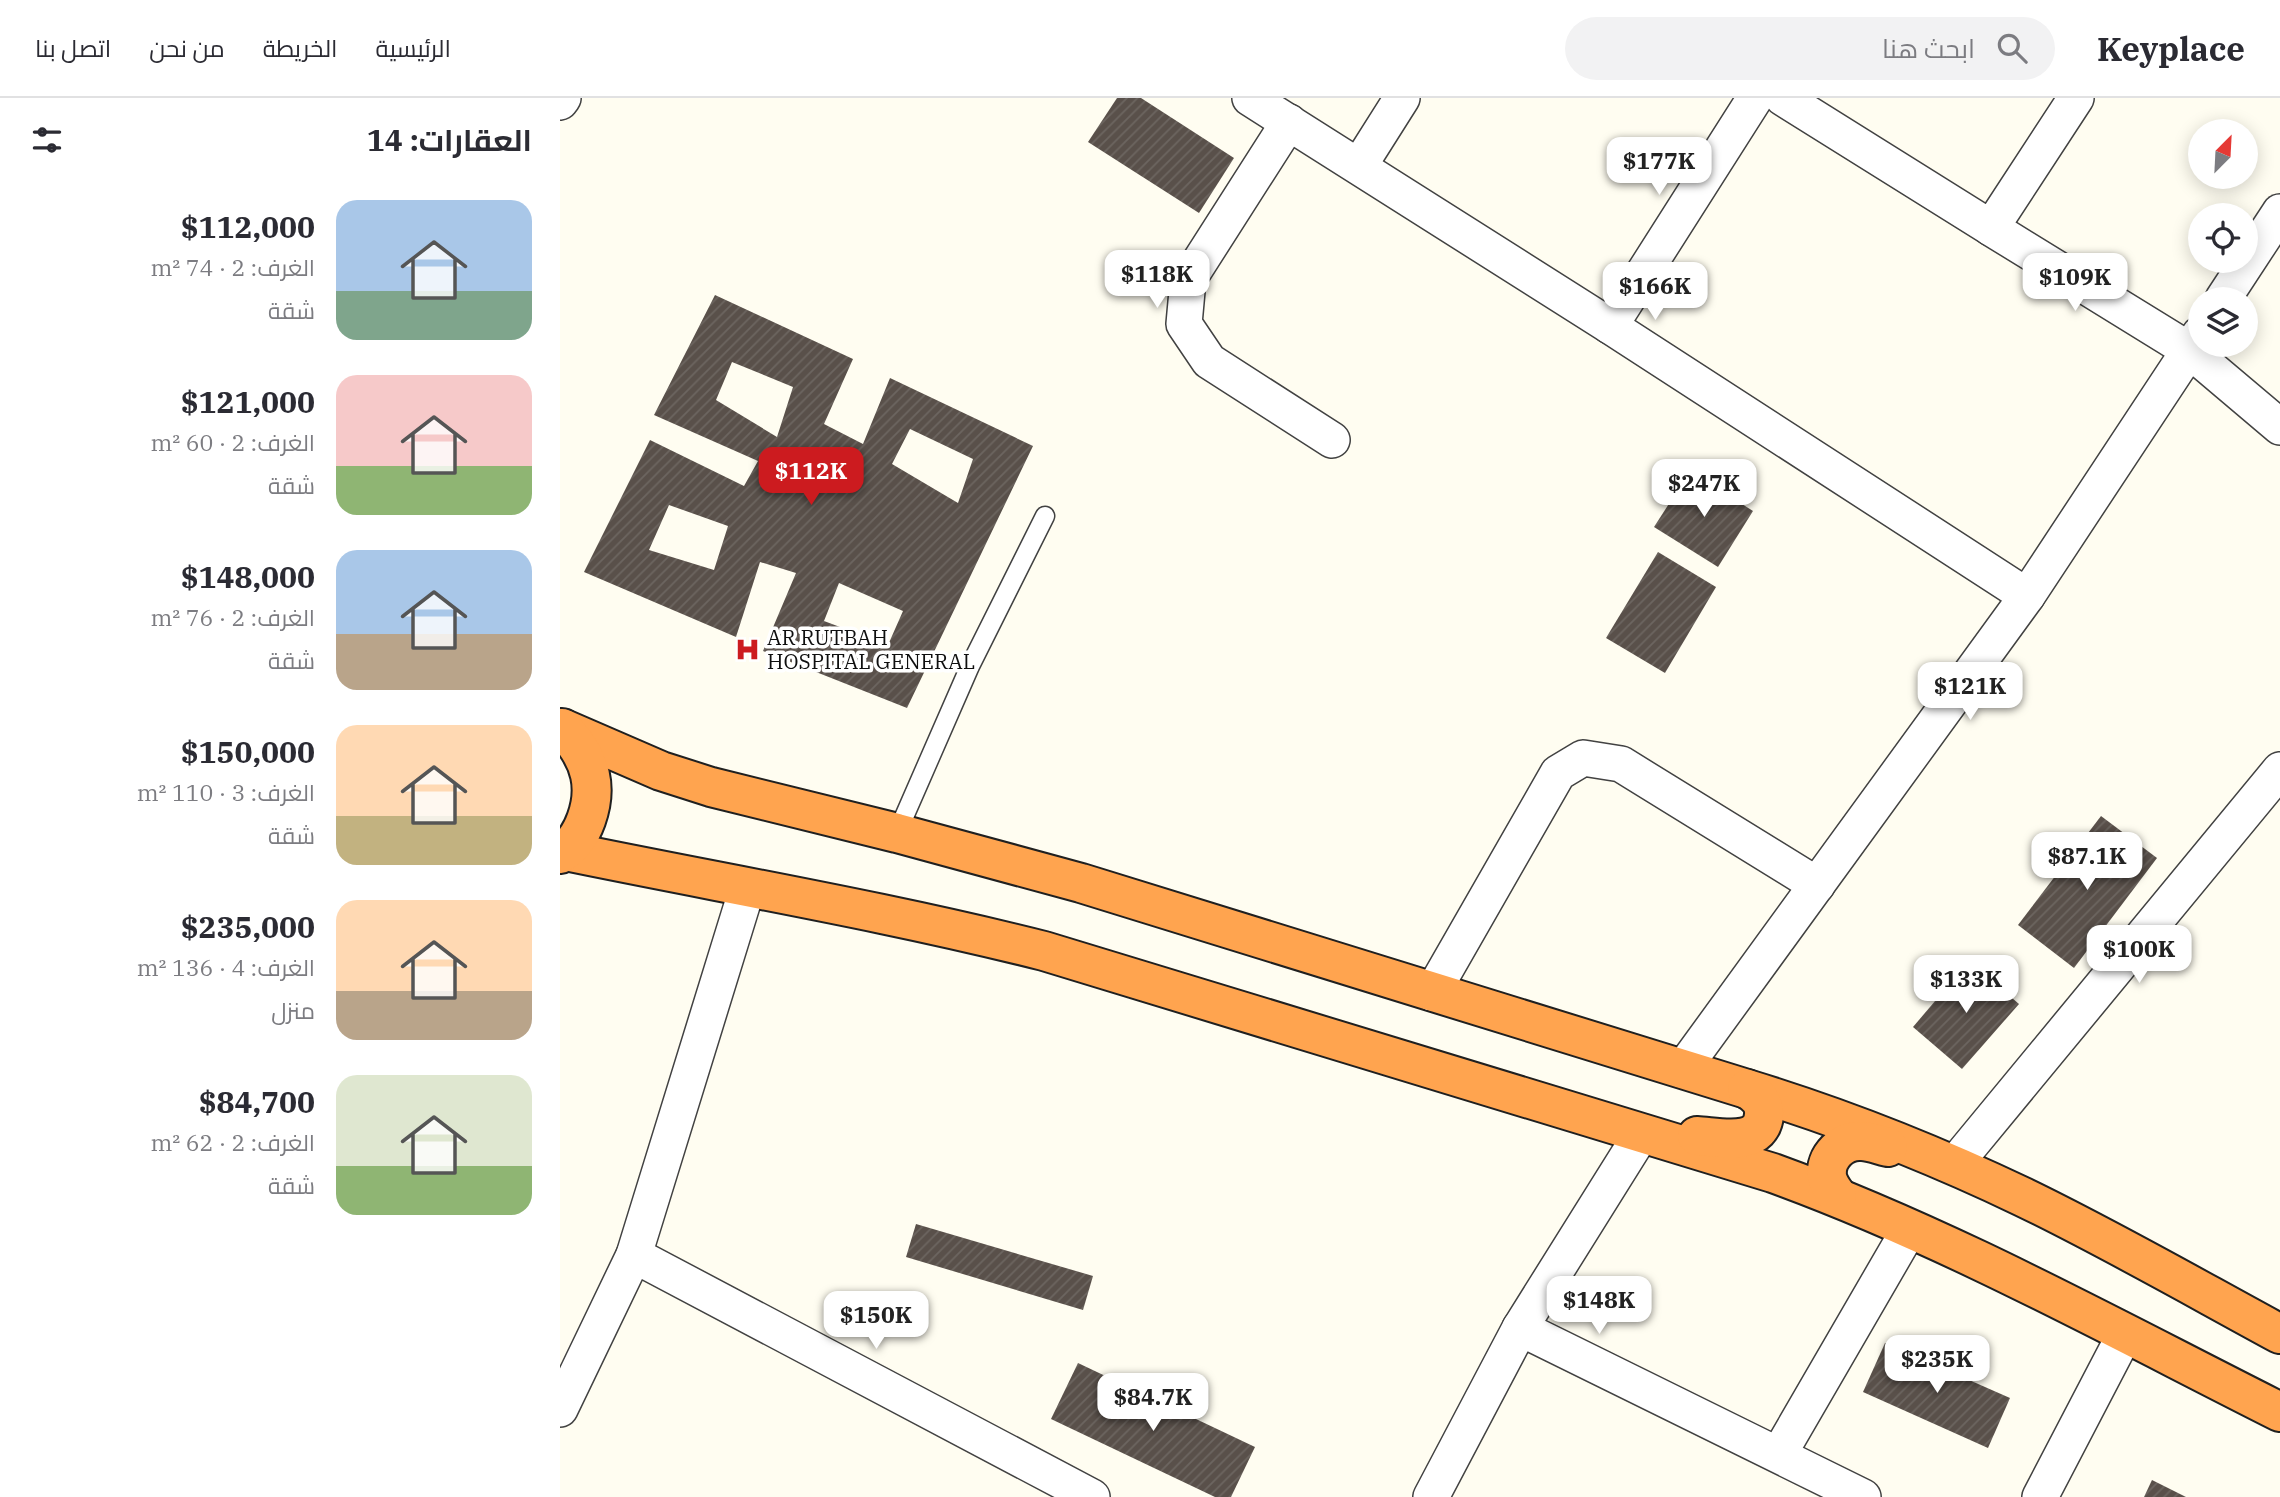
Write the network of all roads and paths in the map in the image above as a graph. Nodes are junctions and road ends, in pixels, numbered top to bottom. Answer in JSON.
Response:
{"nodes":[{"id":1,"x":1250,"y":98,"type":"edge"},
{"id":2,"x":1402,"y":98,"type":"edge"},
{"id":3,"x":1755,"y":98,"type":"edge"},
{"id":4,"x":1783,"y":98,"type":"edge"},
{"id":5,"x":2076,"y":98,"type":"edge"},
{"id":6,"x":1289,"y":122,"type":"junction"},
{"id":7,"x":1359,"y":166,"type":"junction"},
{"id":8,"x":2280,"y":212,"type":"edge"},
{"id":9,"x":1991,"y":228,"type":"junction"},
{"id":10,"x":2231,"y":287,"type":"edge"},
{"id":11,"x":1610,"y":326,"type":"junction"},
{"id":12,"x":2188,"y":339,"type":"edge"},
{"id":13,"x":2188,"y":351,"type":"edge"},
{"id":14,"x":2209,"y":357,"type":"edge"},
{"id":15,"x":2280,"y":426,"type":"edge"},
{"id":16,"x":1332,"y":440,"type":"dead end"},
{"id":17,"x":1045,"y":516,"type":"dead end"},
{"id":18,"x":2027,"y":596,"type":"junction"},
{"id":19,"x":562,"y":728,"type":"edge"},
{"id":20,"x":2277,"y":779,"type":"edge"},
{"id":21,"x":897,"y":833,"type":"junction"},
{"id":22,"x":562,"y":853,"type":"edge"},
{"id":23,"x":1817,"y":885,"type":"junction"},
{"id":24,"x":747,"y":888,"type":"junction"},
{"id":25,"x":1432,"y":993,"type":"junction"},
{"id":26,"x":1682,"y":1070,"type":"junction"},
{"id":27,"x":1747,"y":1088,"type":"junction"},
{"id":28,"x":1642,"y":1133,"type":"junction"},
{"id":29,"x":1954,"y":1165,"type":"junction"},
{"id":30,"x":1837,"y":1196,"type":"junction"},
{"id":31,"x":1910,"y":1228,"type":"junction"},
{"id":32,"x":634,"y":1255,"type":"junction"},
{"id":33,"x":1520,"y":1328,"type":"junction"},
{"id":34,"x":2125,"y":1334,"type":"junction"},
{"id":35,"x":2280,"y":1334,"type":"edge"},
{"id":36,"x":560,"y":1409,"type":"edge"},
{"id":37,"x":2280,"y":1412,"type":"edge"},
{"id":38,"x":1779,"y":1454,"type":"junction"},
{"id":39,"x":1092,"y":1497,"type":"edge"},
{"id":40,"x":1431,"y":1497,"type":"edge"},
{"id":41,"x":1863,"y":1497,"type":"edge"},
{"id":42,"x":2040,"y":1497,"type":"edge"}],
"edges":[{"from":1,"to":6,"type":"street"},
{"from":2,"to":7,"type":"street"},
{"from":3,"to":11,"type":"street"},
{"from":4,"to":9,"type":"street"},
{"from":5,"to":9,"type":"street"},
{"from":6,"to":7,"type":"street"},
{"from":6,"to":16,"type":"street"},
{"from":7,"to":11,"type":"street"},
{"from":8,"to":10,"type":"street"},
{"from":9,"to":12,"type":"street"},
{"from":11,"to":18,"type":"street"},
{"from":13,"to":18,"type":"street"},
{"from":14,"to":15,"type":"street"},
{"from":17,"to":21,"type":"lane"},
{"from":18,"to":23,"type":"street"},
{"from":19,"to":21,"type":"highway"},
{"from":19,"to":22,"type":"highway"},
{"from":20,"to":29,"type":"street"},
{"from":21,"to":25,"type":"highway"},
{"from":22,"to":24,"type":"highway"},
{"from":23,"to":25,"type":"street"},
{"from":23,"to":26,"type":"street"},
{"from":24,"to":28,"type":"highway"},
{"from":24,"to":32,"type":"street"},
{"from":25,"to":26,"type":"highway"},
{"from":26,"to":27,"type":"highway"},
{"from":27,"to":28,"type":"highway"},
{"from":27,"to":29,"type":"highway"},
{"from":28,"to":30,"type":"highway"},
{"from":28,"to":33,"type":"street"},
{"from":29,"to":30,"type":"highway"},
{"from":29,"to":35,"type":"highway"},
{"from":30,"to":31,"type":"highway"},
{"from":31,"to":34,"type":"highway"},
{"from":31,"to":38,"type":"street"},
{"from":32,"to":36,"type":"street"},
{"from":32,"to":39,"type":"street"},
{"from":33,"to":38,"type":"street"},
{"from":33,"to":40,"type":"street"},
{"from":34,"to":37,"type":"highway"},
{"from":34,"to":42,"type":"street"},
{"from":38,"to":41,"type":"street"}]}
